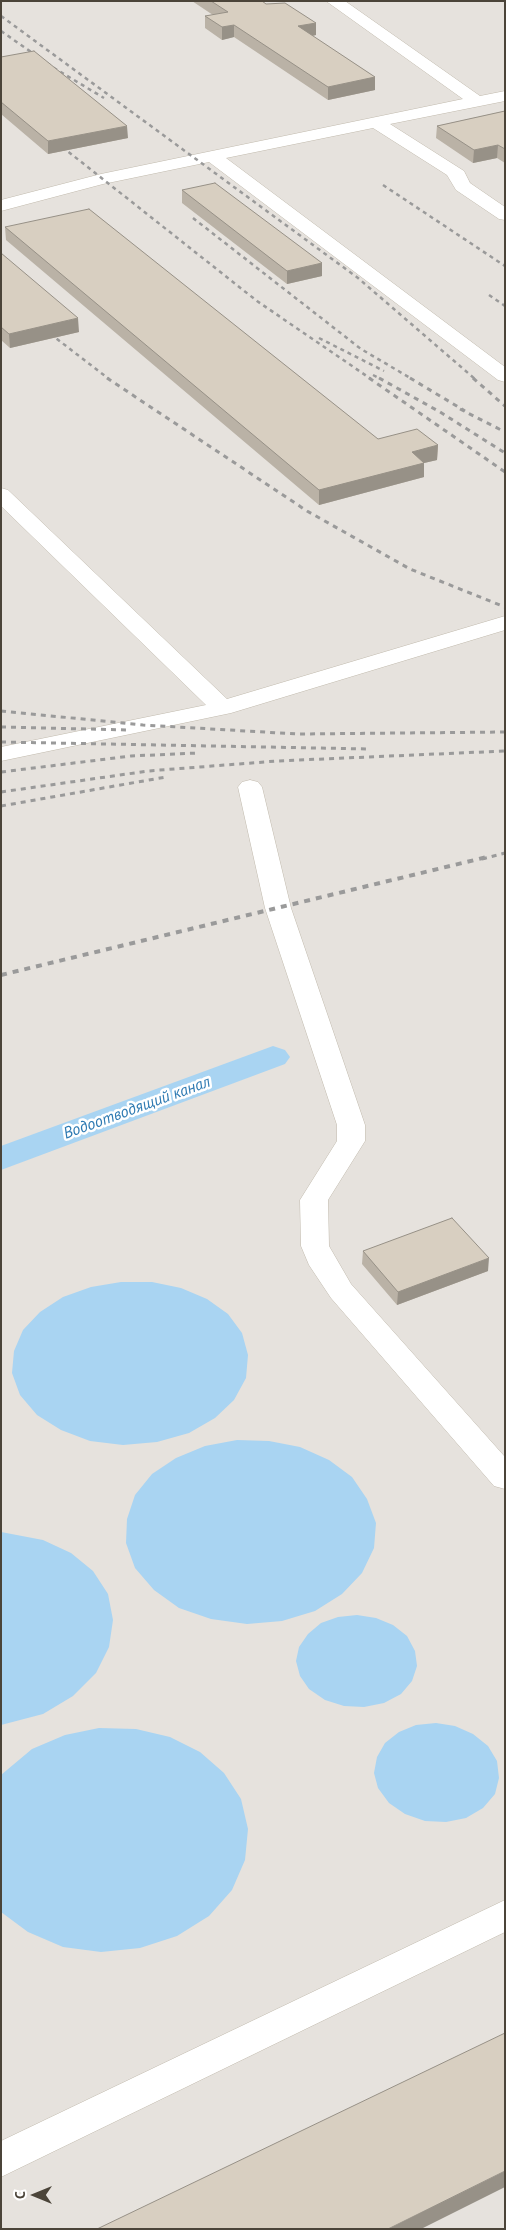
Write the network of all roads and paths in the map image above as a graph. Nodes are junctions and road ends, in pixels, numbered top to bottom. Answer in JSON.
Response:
{"nodes":[{"id":1,"x":334,"y":1,"type":"edge"},
{"id":2,"x":505,"y":96,"type":"edge"},
{"id":3,"x":477,"y":101,"type":"junction"},
{"id":4,"x":377,"y":123,"type":"junction"},
{"id":5,"x":213,"y":157,"type":"junction"},
{"id":6,"x":1,"y":206,"type":"edge"},
{"id":7,"x":505,"y":215,"type":"edge"},
{"id":8,"x":505,"y":376,"type":"edge"},
{"id":9,"x":1,"y":494,"type":"edge"},
{"id":10,"x":505,"y":623,"type":"edge"},
{"id":11,"x":223,"y":708,"type":"junction"},
{"id":12,"x":1,"y":754,"type":"edge"},
{"id":13,"x":250,"y":787,"type":"dead end"},
{"id":14,"x":505,"y":1478,"type":"edge"},
{"id":15,"x":505,"y":1915,"type":"edge"},
{"id":16,"x":1,"y":2160,"type":"edge"}],
"edges":[{"from":1,"to":3,"type":"lane"},
{"from":2,"to":3,"type":"lane"},
{"from":3,"to":4,"type":"lane"},
{"from":4,"to":5,"type":"lane"},
{"from":4,"to":7,"type":"lane"},
{"from":5,"to":6,"type":"lane"},
{"from":5,"to":8,"type":"lane"},
{"from":9,"to":11,"type":"lane"},
{"from":10,"to":11,"type":"lane"},
{"from":11,"to":12,"type":"lane"},
{"from":13,"to":14,"type":"lane"},
{"from":15,"to":16,"type":"lane"}]}
